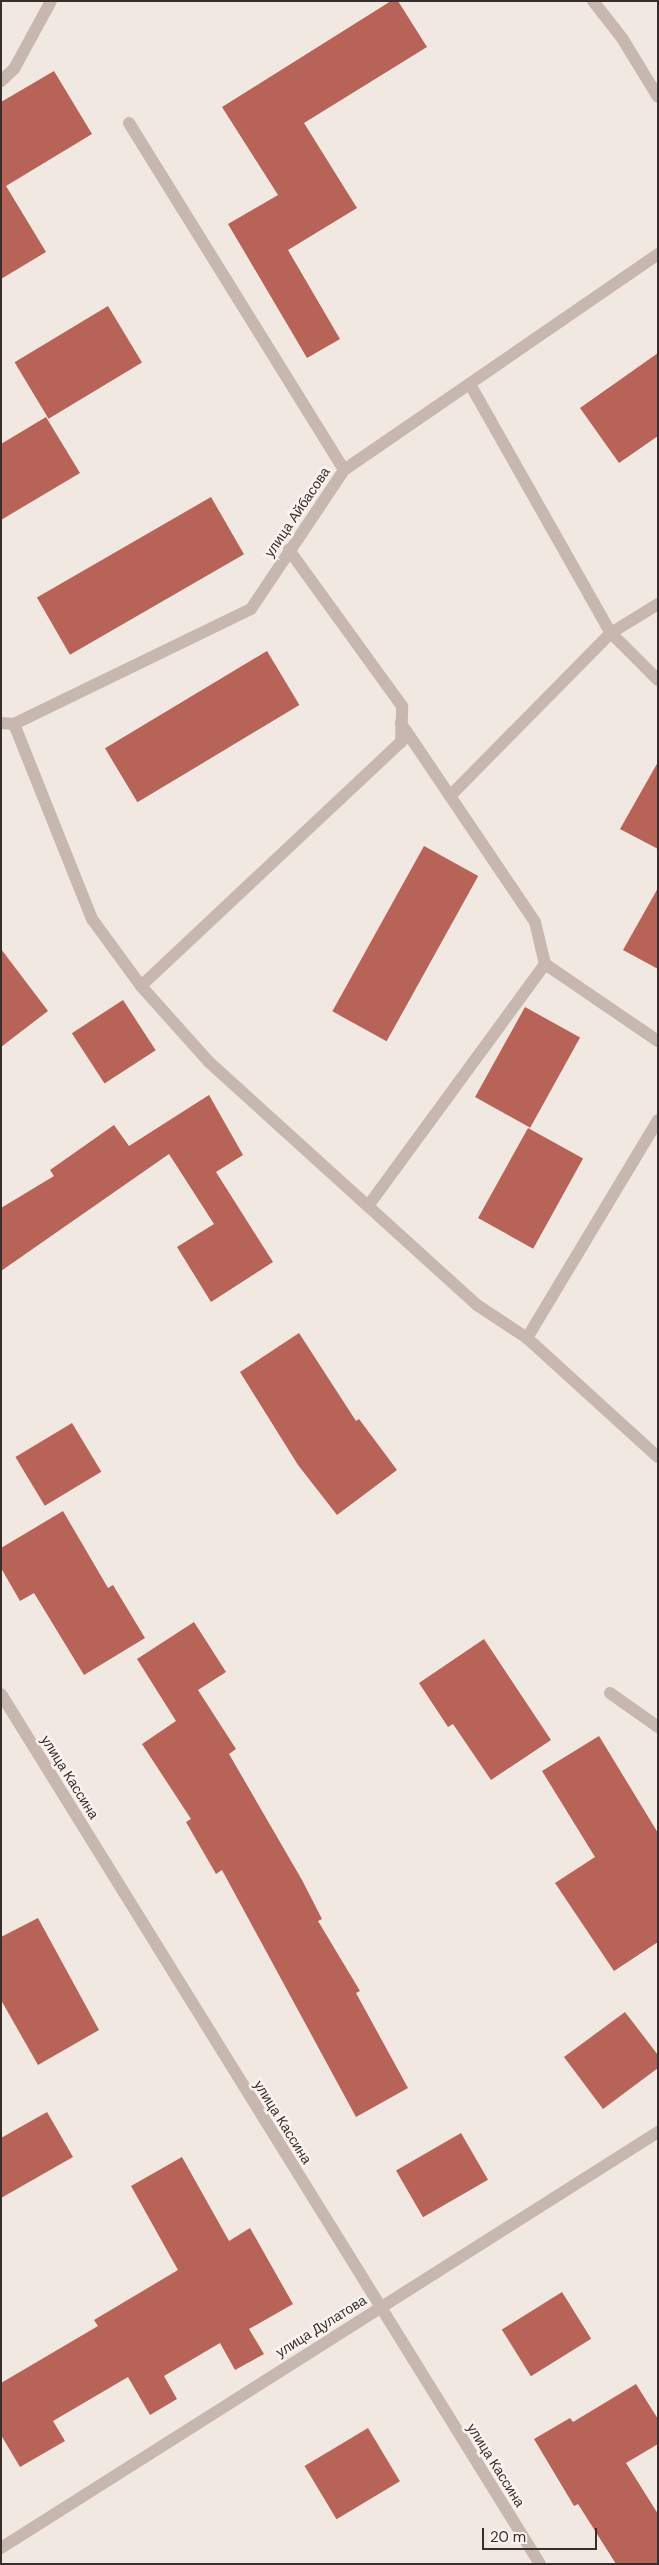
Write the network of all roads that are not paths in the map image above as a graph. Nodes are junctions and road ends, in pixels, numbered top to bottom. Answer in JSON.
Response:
{"nodes":[{"id":1,"x":51,"y":1,"type":"edge"},
{"id":2,"x":592,"y":1,"type":"edge"},
{"id":3,"x":1,"y":82,"type":"edge"},
{"id":4,"x":658,"y":97,"type":"edge"},
{"id":5,"x":129,"y":123,"type":"dead end"},
{"id":6,"x":658,"y":254,"type":"edge"},
{"id":7,"x":471,"y":386,"type":"junction"},
{"id":8,"x":344,"y":470,"type":"junction"},
{"id":9,"x":289,"y":550,"type":"junction"},
{"id":10,"x":658,"y":604,"type":"edge"},
{"id":11,"x":611,"y":633,"type":"junction"},
{"id":12,"x":658,"y":680,"type":"edge"},
{"id":13,"x":1,"y":723,"type":"edge"},
{"id":14,"x":401,"y":723,"type":"junction"},
{"id":15,"x":14,"y":724,"type":"junction"},
{"id":16,"x":450,"y":796,"type":"junction"},
{"id":17,"x":545,"y":964,"type":"junction"},
{"id":18,"x":141,"y":986,"type":"junction"},
{"id":19,"x":658,"y":1041,"type":"edge"},
{"id":20,"x":658,"y":1120,"type":"edge"},
{"id":21,"x":368,"y":1206,"type":"junction"},
{"id":22,"x":527,"y":1338,"type":"junction"},
{"id":23,"x":658,"y":1458,"type":"edge"},
{"id":24,"x":610,"y":1693,"type":"dead end"},
{"id":25,"x":1,"y":1694,"type":"edge"},
{"id":26,"x":658,"y":1727,"type":"edge"},
{"id":27,"x":658,"y":2132,"type":"edge"},
{"id":28,"x":379,"y":2307,"type":"junction"},
{"id":29,"x":1,"y":2548,"type":"edge"},
{"id":30,"x":540,"y":2564,"type":"edge"}],
"edges":[{"from":1,"to":3,"type":"street"},
{"from":2,"to":4,"type":"street"},
{"from":5,"to":8,"type":"street"},
{"from":6,"to":7,"type":"street","name":"улица Айбасова"},
{"from":7,"to":8,"type":"street","name":"улица Айбасова"},
{"from":7,"to":11,"type":"street"},
{"from":8,"to":9,"type":"street","name":"улица Айбасова"},
{"from":9,"to":14,"type":"street"},
{"from":9,"to":15,"type":"street","name":"улица Айбасова"},
{"from":10,"to":11,"type":"street"},
{"from":11,"to":12,"type":"street"},
{"from":11,"to":16,"type":"street"},
{"from":13,"to":15,"type":"street"},
{"from":14,"to":16,"type":"street"},
{"from":14,"to":18,"type":"street"},
{"from":15,"to":18,"type":"street"},
{"from":16,"to":17,"type":"street"},
{"from":17,"to":19,"type":"street"},
{"from":17,"to":21,"type":"street"},
{"from":18,"to":21,"type":"street"},
{"from":20,"to":22,"type":"street"},
{"from":21,"to":22,"type":"street"},
{"from":22,"to":23,"type":"street"},
{"from":24,"to":26,"type":"street"},
{"from":25,"to":28,"type":"street","name":"улица Кассина"},
{"from":27,"to":28,"type":"street","name":"улица Дулатова"},
{"from":28,"to":29,"type":"street","name":"улица Дулатова"},
{"from":28,"to":30,"type":"street","name":"улица Кассина"}]}
